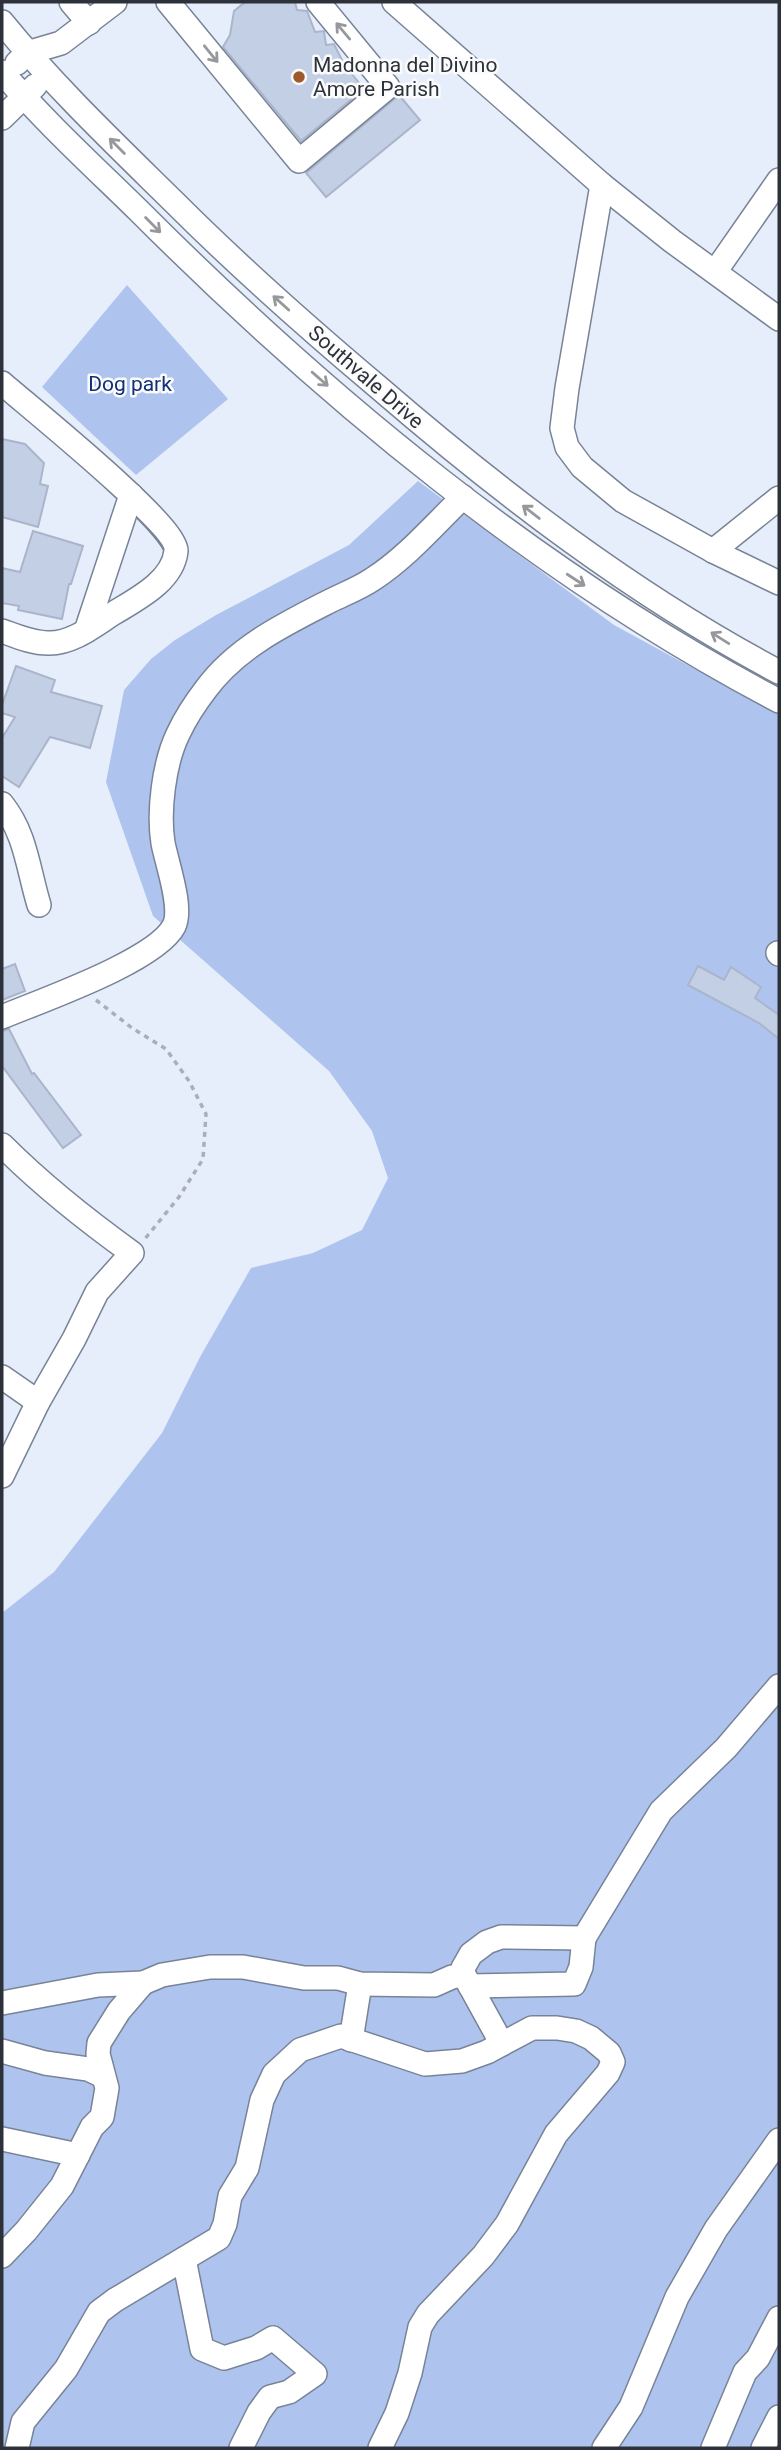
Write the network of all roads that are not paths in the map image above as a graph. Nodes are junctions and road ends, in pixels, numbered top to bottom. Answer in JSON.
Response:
{"nodes":[{"id":1,"x":71,"y":2,"type":"edge"},
{"id":2,"x":116,"y":2,"type":"edge"},
{"id":3,"x":168,"y":2,"type":"edge"},
{"id":4,"x":318,"y":2,"type":"edge"},
{"id":5,"x":394,"y":2,"type":"edge"},
{"id":6,"x":2,"y":22,"type":"edge"},
{"id":7,"x":89,"y":23,"type":"junction"},
{"id":8,"x":61,"y":43,"type":"junction"},
{"id":9,"x":27,"y":54,"type":"junction"},
{"id":10,"x":2,"y":74,"type":"edge"},
{"id":11,"x":46,"y":76,"type":"junction"},
{"id":12,"x":24,"y":96,"type":"junction"},
{"id":13,"x":2,"y":118,"type":"edge"},
{"id":14,"x":778,"y":184,"type":"edge"},
{"id":15,"x":602,"y":185,"type":"junction"},
{"id":16,"x":715,"y":272,"type":"junction"},
{"id":17,"x":779,"y":319,"type":"edge"},
{"id":18,"x":2,"y":383,"type":"edge"},
{"id":19,"x":131,"y":495,"type":"junction"},
{"id":20,"x":463,"y":498,"type":"junction"},
{"id":21,"x":779,"y":498,"type":"edge"},
{"id":22,"x":713,"y":551,"type":"junction"},
{"id":23,"x":779,"y":583,"type":"edge"},
{"id":24,"x":2,"y":631,"type":"edge"},
{"id":25,"x":86,"y":631,"type":"junction"},
{"id":26,"x":779,"y":672,"type":"edge"},
{"id":27,"x":779,"y":701,"type":"edge"},
{"id":28,"x":2,"y":804,"type":"edge"},
{"id":29,"x":39,"y":905,"type":"dead end"},
{"id":30,"x":2,"y":1017,"type":"edge"},
{"id":31,"x":2,"y":1145,"type":"edge"},
{"id":32,"x":2,"y":1377,"type":"edge"},
{"id":33,"x":38,"y":1402,"type":"junction"},
{"id":34,"x":2,"y":1476,"type":"edge"},
{"id":35,"x":779,"y":1689,"type":"edge"},
{"id":36,"x":584,"y":1938,"type":"junction"},
{"id":37,"x":467,"y":1981,"type":"junction"},
{"id":38,"x":143,"y":1983,"type":"junction"},
{"id":39,"x":360,"y":1984,"type":"junction"},
{"id":40,"x":2,"y":2003,"type":"edge"},
{"id":41,"x":351,"y":2039,"type":"junction"},
{"id":42,"x":502,"y":2044,"type":"junction"},
{"id":43,"x":2,"y":2051,"type":"edge"},
{"id":44,"x":103,"y":2076,"type":"junction"},
{"id":45,"x":2,"y":2139,"type":"edge"},
{"id":46,"x":779,"y":2140,"type":"edge"},
{"id":47,"x":78,"y":2155,"type":"junction"},
{"id":48,"x":2,"y":2256,"type":"edge"},
{"id":49,"x":184,"y":2259,"type":"junction"},
{"id":50,"x":779,"y":2318,"type":"edge"},
{"id":51,"x":779,"y":2417,"type":"edge"},
{"id":52,"x":17,"y":2448,"type":"edge"},
{"id":53,"x":241,"y":2448,"type":"edge"},
{"id":54,"x":380,"y":2448,"type":"edge"},
{"id":55,"x":604,"y":2448,"type":"edge"},
{"id":56,"x":713,"y":2448,"type":"edge"},
{"id":57,"x":763,"y":2448,"type":"edge"}],
"edges":[{"from":1,"to":7,"type":"street"},
{"from":2,"to":7,"type":"street"},
{"from":3,"to":4,"type":"street","one_way":true},
{"from":5,"to":15,"type":"street"},
{"from":6,"to":9,"type":"street","name":"Southvale Drive"},
{"from":7,"to":8,"type":"street"},
{"from":8,"to":9,"type":"street"},
{"from":8,"to":11,"type":"street"},
{"from":9,"to":10,"type":"street"},
{"from":9,"to":11,"type":"street","name":"Southvale Drive"},
{"from":10,"to":12,"type":"street","name":"Southvale Drive"},
{"from":11,"to":12,"type":"street"},
{"from":26,"to":11,"type":"street","name":"Southvale Drive","one_way":true},
{"from":12,"to":13,"type":"street"},
{"from":12,"to":20,"type":"street","name":"Southvale Drive","one_way":true},
{"from":14,"to":16,"type":"street"},
{"from":15,"to":16,"type":"street"},
{"from":15,"to":22,"type":"street"},
{"from":16,"to":17,"type":"street"},
{"from":18,"to":19,"type":"street"},
{"from":19,"to":25,"type":"street"},
{"from":19,"to":25,"type":"street"},
{"from":20,"to":27,"type":"street","name":"Southvale Drive","one_way":true},
{"from":20,"to":30,"type":"street"},
{"from":21,"to":22,"type":"street"},
{"from":22,"to":23,"type":"street"},
{"from":24,"to":25,"type":"street"},
{"from":28,"to":29,"type":"street"},
{"from":31,"to":33,"type":"street"},
{"from":32,"to":33,"type":"street"},
{"from":33,"to":34,"type":"street"},
{"from":35,"to":36,"type":"street"},
{"from":36,"to":37,"type":"street"},
{"from":36,"to":37,"type":"street"},
{"from":37,"to":39,"type":"street"},
{"from":37,"to":42,"type":"street"},
{"from":38,"to":39,"type":"street"},
{"from":38,"to":40,"type":"street"},
{"from":38,"to":44,"type":"street"},
{"from":39,"to":41,"type":"street"},
{"from":41,"to":42,"type":"street"},
{"from":41,"to":49,"type":"street"},
{"from":42,"to":54,"type":"street"},
{"from":43,"to":44,"type":"street"},
{"from":44,"to":47,"type":"street"},
{"from":45,"to":47,"type":"street"},
{"from":46,"to":55,"type":"street"},
{"from":47,"to":48,"type":"street"},
{"from":49,"to":52,"type":"street"},
{"from":49,"to":53,"type":"street"},
{"from":50,"to":56,"type":"street"},
{"from":51,"to":57,"type":"street"}]}
